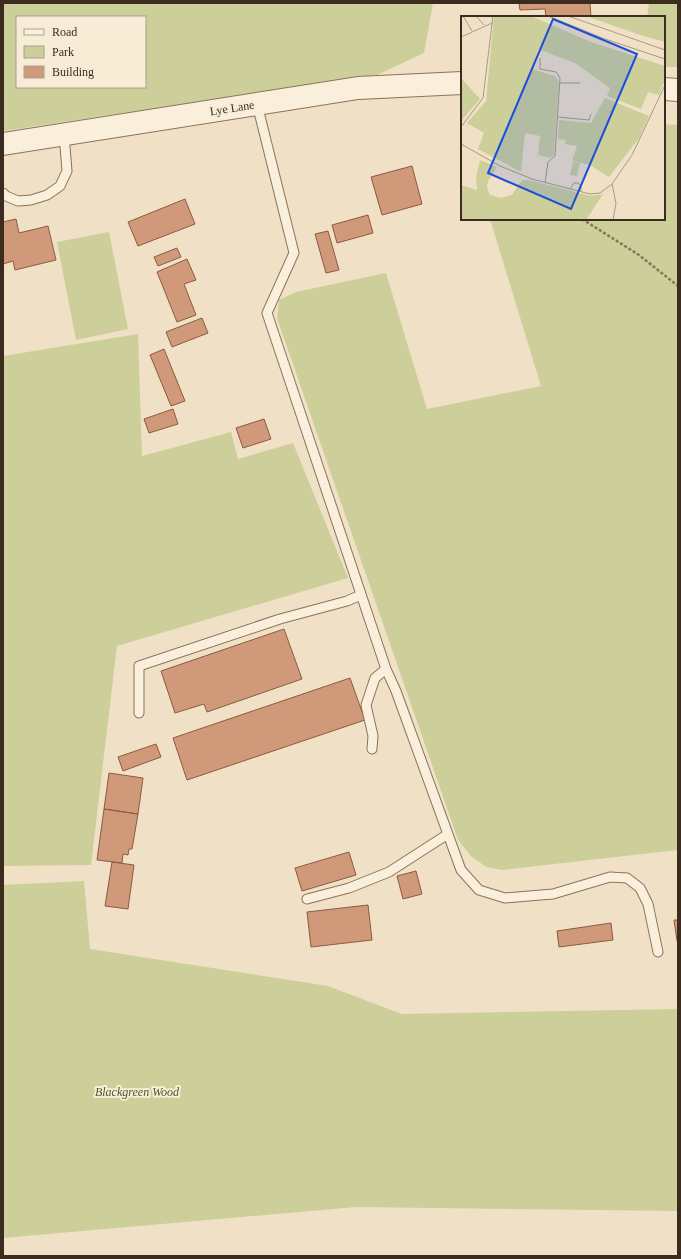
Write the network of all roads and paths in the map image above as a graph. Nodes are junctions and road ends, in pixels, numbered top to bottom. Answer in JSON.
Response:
{"nodes":[{"id":1,"x":461,"y":83,"type":"edge"},
{"id":2,"x":665,"y":89,"type":"edge"},
{"id":3,"x":678,"y":90,"type":"edge"},
{"id":4,"x":257,"y":104,"type":"junction"},
{"id":5,"x":64,"y":134,"type":"junction"},
{"id":6,"x":3,"y":144,"type":"edge"},
{"id":7,"x":3,"y":193,"type":"edge"},
{"id":8,"x":584,"y":220,"type":"edge"},
{"id":9,"x":678,"y":286,"type":"edge"},
{"id":10,"x":361,"y":595,"type":"junction"},
{"id":11,"x":386,"y":669,"type":"junction"},
{"id":12,"x":139,"y":713,"type":"dead end"},
{"id":13,"x":372,"y":749,"type":"dead end"},
{"id":14,"x":448,"y":834,"type":"junction"},
{"id":15,"x":307,"y":899,"type":"dead end"},
{"id":16,"x":658,"y":952,"type":"dead end"}],
"edges":[{"from":1,"to":4,"type":"street","name":"Lye Lane"},
{"from":2,"to":3,"type":"street"},
{"from":4,"to":5,"type":"street","name":"Lye Lane"},
{"from":4,"to":10,"type":"lane"},
{"from":5,"to":6,"type":"street","name":"Lye Lane"},
{"from":5,"to":7,"type":"lane"},
{"from":8,"to":9,"type":"path"},
{"from":10,"to":11,"type":"lane"},
{"from":10,"to":12,"type":"lane"},
{"from":11,"to":13,"type":"lane"},
{"from":11,"to":14,"type":"lane"},
{"from":14,"to":15,"type":"lane"},
{"from":14,"to":16,"type":"lane"}]}
